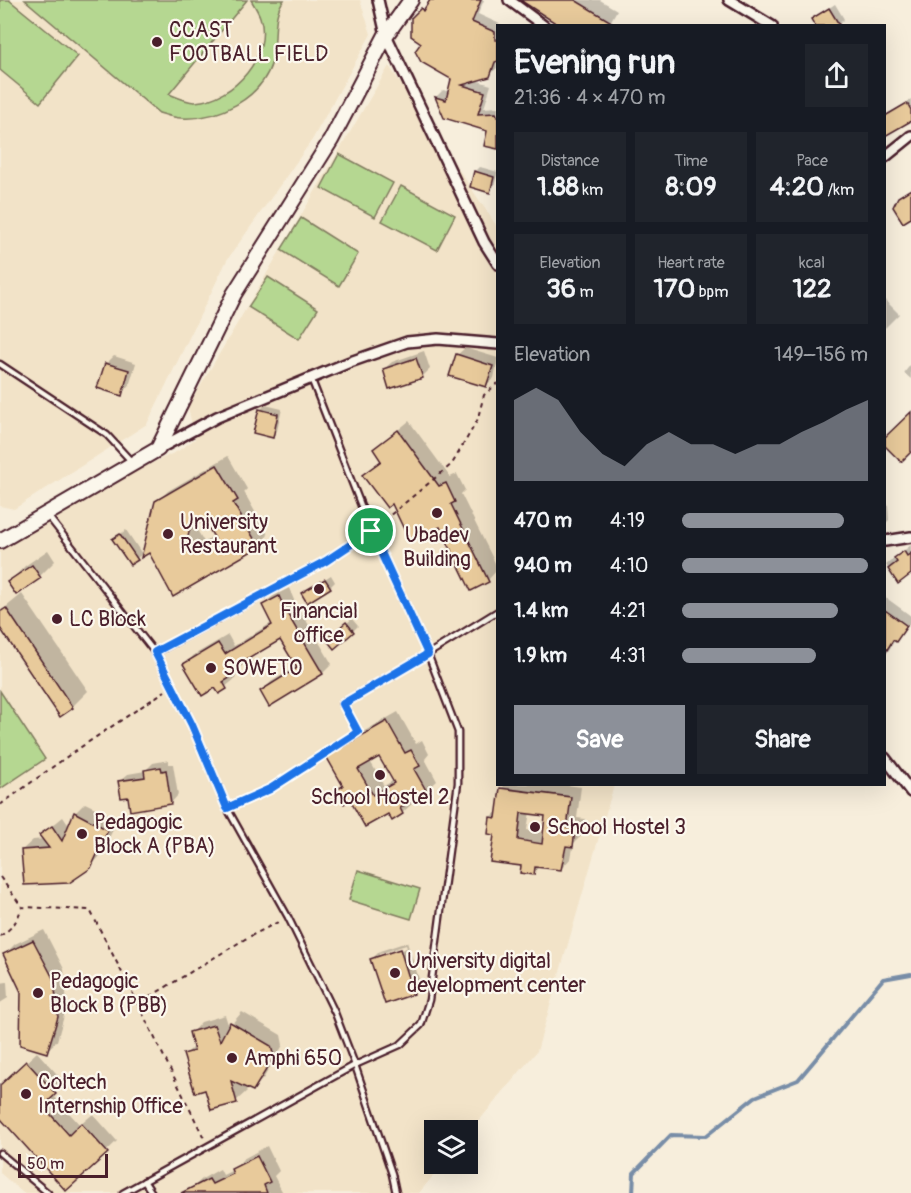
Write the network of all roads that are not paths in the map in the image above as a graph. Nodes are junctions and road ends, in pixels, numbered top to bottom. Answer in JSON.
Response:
{"nodes":[{"id":1,"x":378,"y":0,"type":"edge"},
{"id":2,"x":411,"y":0,"type":"edge"},
{"id":3,"x":509,"y":0,"type":"edge"},
{"id":4,"x":729,"y":0,"type":"edge"},
{"id":5,"x":541,"y":24,"type":"edge"},
{"id":6,"x":769,"y":24,"type":"edge"},
{"id":7,"x":386,"y":35,"type":"junction"},
{"id":8,"x":910,"y":137,"type":"edge"},
{"id":9,"x":886,"y":154,"type":"edge"},
{"id":10,"x":496,"y":261,"type":"edge"},
{"id":11,"x":496,"y":344,"type":"edge"},
{"id":12,"x":0,"y":364,"type":"edge"},
{"id":13,"x":311,"y":378,"type":"junction"},
{"id":14,"x":158,"y":449,"type":"junction"},
{"id":15,"x":133,"y":463,"type":"junction"},
{"id":16,"x":47,"y":514,"type":"junction"},
{"id":17,"x":371,"y":531,"type":"junction"},
{"id":18,"x":911,"y":537,"type":"edge"},
{"id":19,"x":0,"y":541,"type":"edge"},
{"id":20,"x":886,"y":541,"type":"edge"},
{"id":21,"x":496,"y":612,"type":"edge"},
{"id":22,"x":155,"y":652,"type":"junction"},
{"id":23,"x":428,"y":654,"type":"junction"},
{"id":24,"x":343,"y":704,"type":"road end"},
{"id":25,"x":886,"y":759,"type":"edge"},
{"id":26,"x":911,"y":792,"type":"edge"},
{"id":27,"x":355,"y":1065,"type":"junction"},
{"id":28,"x":0,"y":1153,"type":"edge"},
{"id":29,"x":144,"y":1181,"type":"junction"},
{"id":30,"x":48,"y":1193,"type":"edge"},
{"id":31,"x":123,"y":1193,"type":"edge"},
{"id":32,"x":152,"y":1193,"type":"edge"},
{"id":33,"x":396,"y":1193,"type":"edge"}],
"edges":[{"from":1,"to":7,"type":"street"},
{"from":2,"to":7,"type":"street"},
{"from":3,"to":5,"type":"street"},
{"from":4,"to":6,"type":"street"},
{"from":7,"to":10,"type":"street"},
{"from":7,"to":14,"type":"street"},
{"from":8,"to":9,"type":"street"},
{"from":11,"to":13,"type":"street"},
{"from":12,"to":15,"type":"lane"},
{"from":13,"to":14,"type":"street"},
{"from":13,"to":17,"type":"lane"},
{"from":14,"to":15,"type":"street"},
{"from":15,"to":16,"type":"street"},
{"from":16,"to":19,"type":"street"},
{"from":16,"to":22,"type":"lane"},
{"from":17,"to":22,"type":"lane"},
{"from":17,"to":23,"type":"lane"},
{"from":18,"to":20,"type":"street"},
{"from":21,"to":23,"type":"lane"},
{"from":22,"to":27,"type":"lane"},
{"from":23,"to":24,"type":"lane"},
{"from":23,"to":27,"type":"lane"},
{"from":25,"to":26,"type":"street"},
{"from":27,"to":29,"type":"lane"},
{"from":27,"to":33,"type":"lane"},
{"from":28,"to":30,"type":"lane"},
{"from":29,"to":31,"type":"lane"},
{"from":29,"to":32,"type":"lane"}]}
